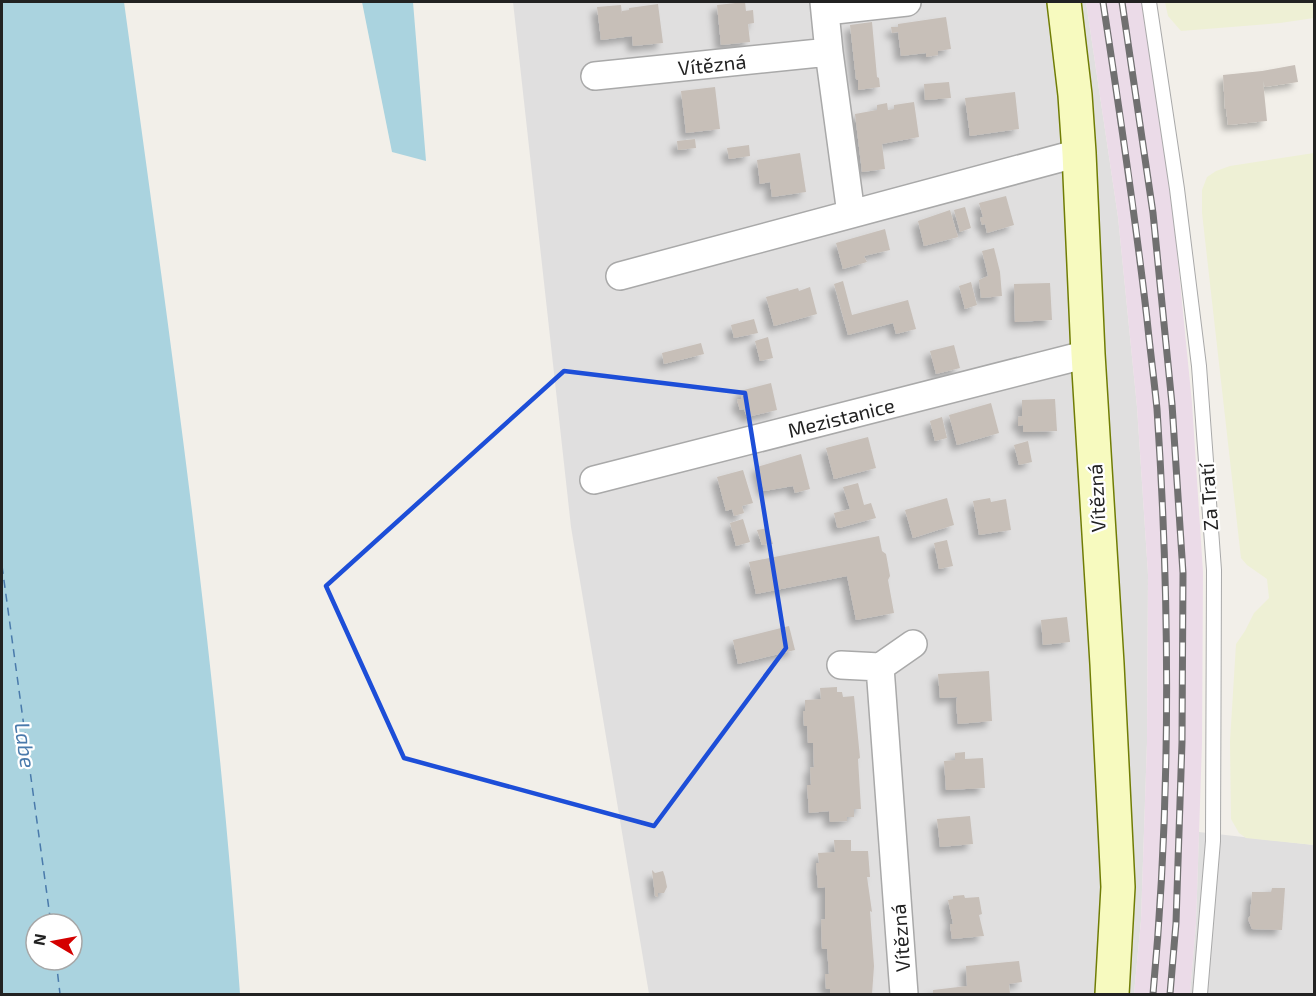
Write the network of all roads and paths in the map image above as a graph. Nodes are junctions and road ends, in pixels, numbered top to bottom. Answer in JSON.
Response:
{"nodes":[{"id":1,"x":907,"y":2,"type":"edge"},
{"id":2,"x":1064,"y":2,"type":"edge"},
{"id":3,"x":1149,"y":2,"type":"edge"},
{"id":4,"x":825,"y":6,"type":"edge"},
{"id":5,"x":829,"y":52,"type":"junction"},
{"id":6,"x":595,"y":76,"type":"dead end"},
{"id":7,"x":1079,"y":153,"type":"junction"},
{"id":8,"x":851,"y":214,"type":"junction"},
{"id":9,"x":620,"y":276,"type":"dead end"},
{"id":10,"x":1088,"y":354,"type":"junction"},
{"id":11,"x":594,"y":480,"type":"dead end"},
{"id":12,"x":913,"y":644,"type":"dead end"},
{"id":13,"x":841,"y":665,"type":"dead end"},
{"id":14,"x":880,"y":667,"type":"junction"},
{"id":15,"x":904,"y":994,"type":"edge"},
{"id":16,"x":1112,"y":994,"type":"edge"},
{"id":17,"x":1200,"y":994,"type":"edge"}],
"edges":[{"from":1,"to":4,"type":"street"},
{"from":2,"to":7,"type":"main road","name":"Vítězná"},
{"from":3,"to":17,"type":"lane","name":"Za Tratí"},
{"from":4,"to":5,"type":"street"},
{"from":5,"to":6,"type":"street","name":"Vítězná"},
{"from":5,"to":8,"type":"street"},
{"from":7,"to":8,"type":"street"},
{"from":7,"to":10,"type":"main road","name":"Vítězná"},
{"from":8,"to":9,"type":"street"},
{"from":10,"to":11,"type":"street","name":"Mezistanice"},
{"from":10,"to":16,"type":"main road","name":"Vítězná"},
{"from":12,"to":14,"type":"street"},
{"from":13,"to":14,"type":"street"},
{"from":14,"to":15,"type":"street","name":"Vítězná"}]}
